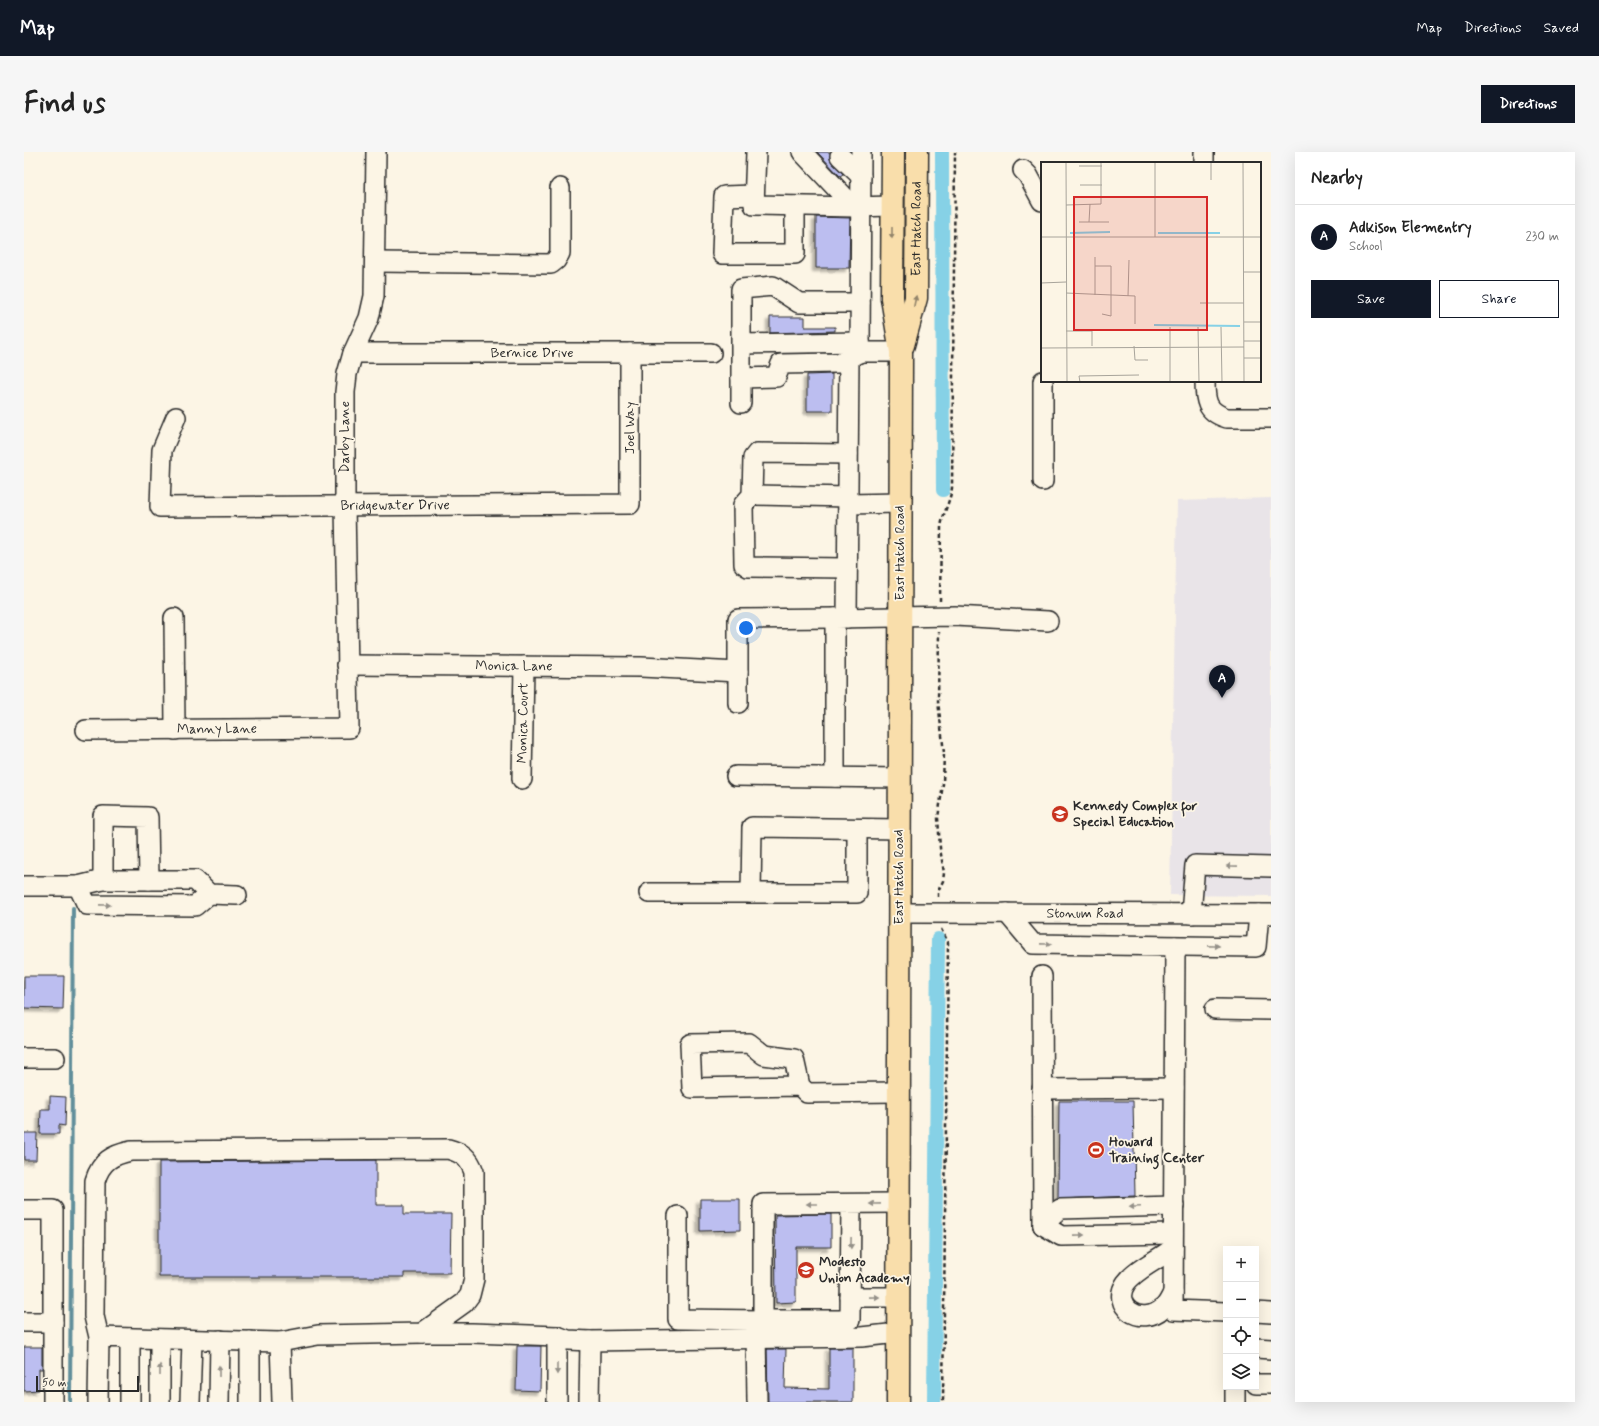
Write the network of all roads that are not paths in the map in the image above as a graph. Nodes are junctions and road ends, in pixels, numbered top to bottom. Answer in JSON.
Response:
{"nodes":[{"id":1,"x":376,"y":152,"type":"edge"},
{"id":2,"x":756,"y":152,"type":"edge"},
{"id":3,"x":802,"y":152,"type":"edge"},
{"id":4,"x":861,"y":152,"type":"edge"},
{"id":5,"x":893,"y":152,"type":"edge"},
{"id":6,"x":917,"y":152,"type":"edge"},
{"id":7,"x":840,"y":156,"type":"dead end"},
{"id":8,"x":1023,"y":170,"type":"dead end"},
{"id":9,"x":861,"y":176,"type":"junction"},
{"id":10,"x":560,"y":188,"type":"dead end"},
{"id":11,"x":754,"y":195,"type":"junction"},
{"id":12,"x":1041,"y":199,"type":"edge"},
{"id":13,"x":795,"y":206,"type":"junction"},
{"id":14,"x":892,"y":206,"type":"junction"},
{"id":15,"x":857,"y":207,"type":"junction"},
{"id":16,"x":375,"y":262,"type":"junction"},
{"id":17,"x":860,"y":303,"type":"junction"},
{"id":18,"x":741,"y":344,"type":"junction"},
{"id":19,"x":856,"y":350,"type":"junction"},
{"id":20,"x":901,"y":352,"type":"junction"},
{"id":21,"x":353,"y":353,"type":"junction"},
{"id":22,"x":630,"y":353,"type":"junction"},
{"id":23,"x":710,"y":353,"type":"dead end"},
{"id":24,"x":741,"y":378,"type":"junction"},
{"id":25,"x":1044,"y":382,"type":"edge"},
{"id":26,"x":1205,"y":382,"type":"edge"},
{"id":27,"x":741,"y":403,"type":"dead end"},
{"id":28,"x":176,"y":417,"type":"dead end"},
{"id":29,"x":1271,"y":418,"type":"edge"},
{"id":30,"x":848,"y":454,"type":"junction"},
{"id":31,"x":1044,"y":481,"type":"dead end"},
{"id":32,"x":752,"y":495,"type":"junction"},
{"id":33,"x":848,"y":501,"type":"junction"},
{"id":34,"x":900,"y":503,"type":"junction"},
{"id":35,"x":630,"y":504,"type":"joint"},
{"id":36,"x":345,"y":505,"type":"junction"},
{"id":37,"x":847,"y":568,"type":"junction"},
{"id":38,"x":900,"y":616,"type":"junction"},
{"id":39,"x":174,"y":618,"type":"dead end"},
{"id":40,"x":841,"y":618,"type":"junction"},
{"id":41,"x":1048,"y":621,"type":"dead end"},
{"id":42,"x":347,"y":665,"type":"junction"},
{"id":43,"x":524,"y":666,"type":"junction"},
{"id":44,"x":738,"y":672,"type":"junction"},
{"id":45,"x":738,"y":703,"type":"dead end"},
{"id":46,"x":349,"y":728,"type":"joint"},
{"id":47,"x":86,"y":730,"type":"dead end"},
{"id":48,"x":175,"y":730,"type":"junction"},
{"id":49,"x":736,"y":776,"type":"dead end"},
{"id":50,"x":835,"y":777,"type":"junction"},
{"id":51,"x":899,"y":778,"type":"junction"},
{"id":52,"x":522,"y":779,"type":"dead end"},
{"id":53,"x":857,"y":828,"type":"junction"},
{"id":54,"x":899,"y":829,"type":"junction"},
{"id":55,"x":1271,"y":866,"type":"edge"},
{"id":56,"x":103,"y":880,"type":"junction"},
{"id":57,"x":149,"y":880,"type":"junction"},
{"id":58,"x":24,"y":886,"type":"edge"},
{"id":59,"x":78,"y":886,"type":"junction"},
{"id":60,"x":649,"y":893,"type":"dead end"},
{"id":61,"x":751,"y":893,"type":"junction"},
{"id":62,"x":208,"y":894,"type":"junction"},
{"id":63,"x":237,"y":895,"type":"dead end"},
{"id":64,"x":899,"y":913,"type":"junction"},
{"id":65,"x":1007,"y":913,"type":"junction"},
{"id":66,"x":1192,"y":914,"type":"junction"},
{"id":67,"x":1265,"y":914,"type":"edge"},
{"id":68,"x":1174,"y":946,"type":"junction"},
{"id":69,"x":1042,"y":976,"type":"dead end"},
{"id":70,"x":1215,"y":1009,"type":"dead end"},
{"id":71,"x":1271,"y":1010,"type":"edge"},
{"id":72,"x":24,"y":1058,"type":"edge"},
{"id":73,"x":56,"y":1058,"type":"dead end"},
{"id":74,"x":800,"y":1086,"type":"junction"},
{"id":75,"x":1174,"y":1088,"type":"junction"},
{"id":76,"x":1042,"y":1089,"type":"junction"},
{"id":77,"x":898,"y":1092,"type":"junction"},
{"id":78,"x":898,"y":1203,"type":"junction"},
{"id":79,"x":851,"y":1204,"type":"junction"},
{"id":80,"x":1174,"y":1206,"type":"junction"},
{"id":81,"x":24,"y":1210,"type":"edge"},
{"id":82,"x":678,"y":1216,"type":"dead end"},
{"id":83,"x":1043,"y":1225,"type":"junction"},
{"id":84,"x":1173,"y":1241,"type":"junction"},
{"id":85,"x":1173,"y":1293,"type":"junction"},
{"id":86,"x":850,"y":1297,"type":"junction"},
{"id":87,"x":898,"y":1297,"type":"junction"},
{"id":88,"x":1223,"y":1312,"type":"edge"},
{"id":89,"x":1259,"y":1312,"type":"edge"},
{"id":90,"x":1271,"y":1313,"type":"edge"},
{"id":91,"x":24,"y":1322,"type":"edge"},
{"id":92,"x":53,"y":1322,"type":"junction"},
{"id":93,"x":758,"y":1330,"type":"junction"},
{"id":94,"x":422,"y":1333,"type":"junction"},
{"id":95,"x":898,"y":1333,"type":"junction"},
{"id":96,"x":557,"y":1336,"type":"junction"},
{"id":97,"x":99,"y":1337,"type":"junction"},
{"id":98,"x":130,"y":1338,"type":"junction"},
{"id":99,"x":160,"y":1339,"type":"junction"},
{"id":100,"x":192,"y":1340,"type":"junction"},
{"id":101,"x":220,"y":1340,"type":"junction"},
{"id":102,"x":250,"y":1341,"type":"junction"},
{"id":103,"x":590,"y":1341,"type":"junction"},
{"id":104,"x":280,"y":1342,"type":"junction"},
{"id":105,"x":1259,"y":1348,"type":"edge"},
{"id":106,"x":1271,"y":1349,"type":"edge"},
{"id":107,"x":1259,"y":1384,"type":"edge"},
{"id":108,"x":1271,"y":1384,"type":"edge"},
{"id":109,"x":1236,"y":1390,"type":"edge"},
{"id":110,"x":757,"y":1401,"type":"edge"},
{"id":111,"x":53,"y":1402,"type":"edge"},
{"id":112,"x":98,"y":1402,"type":"edge"},
{"id":113,"x":130,"y":1402,"type":"edge"},
{"id":114,"x":160,"y":1402,"type":"edge"},
{"id":115,"x":190,"y":1402,"type":"edge"},
{"id":116,"x":219,"y":1402,"type":"edge"},
{"id":117,"x":250,"y":1402,"type":"edge"},
{"id":118,"x":282,"y":1402,"type":"edge"},
{"id":119,"x":557,"y":1402,"type":"edge"},
{"id":120,"x":589,"y":1402,"type":"edge"},
{"id":121,"x":898,"y":1402,"type":"edge"},
{"id":122,"x":1235,"y":1402,"type":"edge"}],
"edges":[{"from":1,"to":16,"type":"street","name":"Darby Lane"},
{"from":2,"to":11,"type":"street"},
{"from":3,"to":15,"type":"street"},
{"from":4,"to":9,"type":"street"},
{"from":5,"to":14,"type":"main road","name":"East Hatch Road"},
{"from":20,"to":6,"type":"main road","name":"East Hatch Road","one_way":true},
{"from":7,"to":9,"type":"street"},
{"from":8,"to":12,"type":"street"},
{"from":9,"to":15,"type":"street"},
{"from":10,"to":16,"type":"street"},
{"from":11,"to":13,"type":"street"},
{"from":11,"to":13,"type":"street"},
{"from":13,"to":15,"type":"street"},
{"from":14,"to":15,"type":"street"},
{"from":14,"to":20,"type":"main road","name":"East Hatch Road","one_way":true},
{"from":15,"to":17,"type":"street"},
{"from":16,"to":21,"type":"street","name":"Darby Lane"},
{"from":17,"to":18,"type":"street"},
{"from":17,"to":19,"type":"street"},
{"from":18,"to":19,"type":"street"},
{"from":18,"to":24,"type":"street"},
{"from":19,"to":20,"type":"street"},
{"from":19,"to":24,"type":"street"},
{"from":19,"to":30,"type":"street"},
{"from":20,"to":34,"type":"main road","name":"East Hatch Road"},
{"from":21,"to":22,"type":"street","name":"Bernice Drive"},
{"from":21,"to":36,"type":"street","name":"Darby Lane"},
{"from":22,"to":23,"type":"street","name":"Bernice Drive"},
{"from":22,"to":35,"type":"street","name":"Joel Way"},
{"from":24,"to":27,"type":"street"},
{"from":25,"to":31,"type":"street"},
{"from":26,"to":29,"type":"street"},
{"from":28,"to":36,"type":"street","name":"Bridgewater Drive"},
{"from":30,"to":32,"type":"street"},
{"from":30,"to":33,"type":"street"},
{"from":32,"to":33,"type":"street"},
{"from":32,"to":37,"type":"street"},
{"from":33,"to":34,"type":"street"},
{"from":33,"to":37,"type":"street"},
{"from":34,"to":38,"type":"main road","name":"East Hatch Road"},
{"from":35,"to":36,"type":"street","name":"Bridgewater Drive"},
{"from":36,"to":42,"type":"street","name":"Darby Lane"},
{"from":37,"to":40,"type":"street"},
{"from":38,"to":40,"type":"street"},
{"from":38,"to":41,"type":"street"},
{"from":38,"to":51,"type":"main road","name":"East Hatch Road"},
{"from":39,"to":48,"type":"street"},
{"from":40,"to":44,"type":"street"},
{"from":40,"to":50,"type":"street"},
{"from":42,"to":43,"type":"street","name":"Monica Lane"},
{"from":42,"to":46,"type":"street","name":"Darby Lane"},
{"from":43,"to":44,"type":"street","name":"Monica Lane"},
{"from":43,"to":52,"type":"street","name":"Monica Court"},
{"from":44,"to":45,"type":"street"},
{"from":46,"to":48,"type":"street","name":"Manny Lane"},
{"from":47,"to":48,"type":"street","name":"Manny Lane"},
{"from":49,"to":50,"type":"street"},
{"from":50,"to":51,"type":"street"},
{"from":51,"to":54,"type":"main road","name":"East Hatch Road"},
{"from":53,"to":54,"type":"street"},
{"from":53,"to":61,"type":"street"},
{"from":53,"to":61,"type":"street"},
{"from":54,"to":64,"type":"main road","name":"East Hatch Road"},
{"from":55,"to":66,"type":"street","one_way":true},
{"from":56,"to":57,"type":"street"},
{"from":56,"to":57,"type":"street"},
{"from":56,"to":59,"type":"street"},
{"from":57,"to":62,"type":"street"},
{"from":58,"to":59,"type":"street"},
{"from":59,"to":62,"type":"street","one_way":true},
{"from":60,"to":61,"type":"street"},
{"from":62,"to":63,"type":"street"},
{"from":64,"to":65,"type":"street","name":"Stonum Road"},
{"from":64,"to":77,"type":"main road","name":"East Hatch Road"},
{"from":65,"to":66,"type":"street","name":"Stonum Road"},
{"from":65,"to":68,"type":"street","one_way":true},
{"from":66,"to":67,"type":"street","name":"Stonum Road"},
{"from":68,"to":67,"type":"street","one_way":true},
{"from":68,"to":75,"type":"street"},
{"from":69,"to":76,"type":"street"},
{"from":70,"to":71,"type":"street"},
{"from":72,"to":73,"type":"street"},
{"from":74,"to":74,"type":"street"},
{"from":74,"to":77,"type":"street"},
{"from":75,"to":76,"type":"street"},
{"from":75,"to":80,"type":"street"},
{"from":76,"to":83,"type":"street"},
{"from":77,"to":78,"type":"main road","name":"East Hatch Road"},
{"from":78,"to":79,"type":"street","one_way":true},
{"from":78,"to":87,"type":"main road","name":"East Hatch Road"},
{"from":79,"to":86,"type":"street","one_way":true},
{"from":79,"to":93,"type":"street","one_way":true},
{"from":80,"to":83,"type":"street","one_way":true},
{"from":80,"to":84,"type":"street"},
{"from":81,"to":92,"type":"street"},
{"from":82,"to":93,"type":"street"},
{"from":83,"to":84,"type":"street","one_way":true},
{"from":84,"to":85,"type":"street"},
{"from":84,"to":85,"type":"street"},
{"from":85,"to":88,"type":"street"},
{"from":86,"to":87,"type":"street","one_way":true},
{"from":86,"to":93,"type":"street"},
{"from":87,"to":95,"type":"main road","name":"East Hatch Road"},
{"from":89,"to":90,"type":"street"},
{"from":91,"to":92,"type":"street"},
{"from":92,"to":111,"type":"street"},
{"from":93,"to":95,"type":"street"},
{"from":93,"to":96,"type":"street"},
{"from":93,"to":103,"type":"street"},
{"from":93,"to":110,"type":"street"},
{"from":94,"to":96,"type":"street"},
{"from":94,"to":97,"type":"street"},
{"from":94,"to":104,"type":"street"},
{"from":95,"to":121,"type":"main road","name":"East Hatch Road"},
{"from":96,"to":103,"type":"street"},
{"from":96,"to":119,"type":"street","one_way":true},
{"from":97,"to":98,"type":"street"},
{"from":97,"to":112,"type":"street"},
{"from":98,"to":99,"type":"street"},
{"from":98,"to":113,"type":"street"},
{"from":99,"to":100,"type":"street"},
{"from":114,"to":99,"type":"street","one_way":true},
{"from":100,"to":101,"type":"street"},
{"from":100,"to":115,"type":"street"},
{"from":101,"to":102,"type":"street"},
{"from":116,"to":101,"type":"street","one_way":true},
{"from":102,"to":104,"type":"street"},
{"from":102,"to":117,"type":"street"},
{"from":103,"to":120,"type":"street"},
{"from":104,"to":118,"type":"street"},
{"from":105,"to":106,"type":"street"},
{"from":107,"to":108,"type":"street"},
{"from":109,"to":122,"type":"street"}]}
